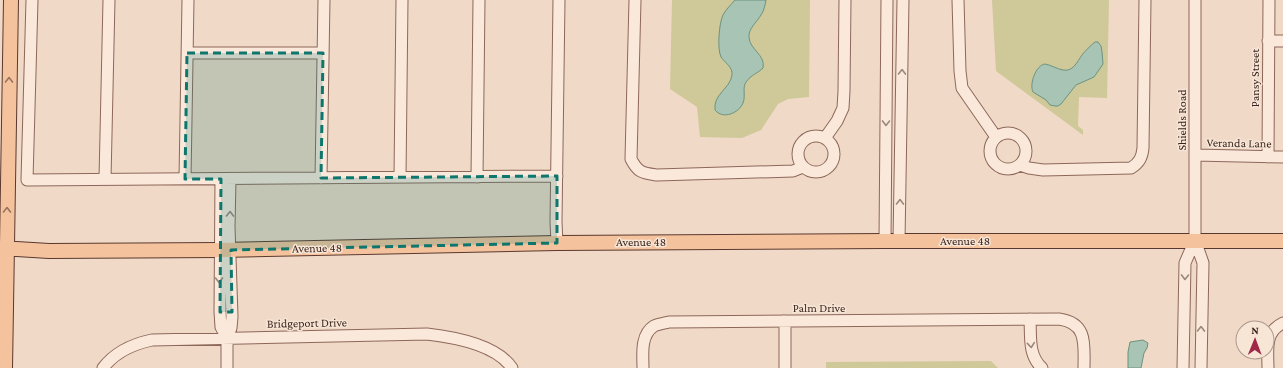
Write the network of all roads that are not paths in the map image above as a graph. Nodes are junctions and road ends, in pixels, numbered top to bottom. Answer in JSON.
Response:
{"nodes":[{"id":1,"x":11,"y":0,"type":"edge"},
{"id":2,"x":32,"y":0,"type":"edge"},
{"id":3,"x":109,"y":0,"type":"edge"},
{"id":4,"x":188,"y":0,"type":"edge"},
{"id":5,"x":324,"y":0,"type":"edge"},
{"id":6,"x":402,"y":0,"type":"edge"},
{"id":7,"x":479,"y":0,"type":"edge"},
{"id":8,"x":559,"y":0,"type":"edge"},
{"id":9,"x":635,"y":0,"type":"edge"},
{"id":10,"x":845,"y":0,"type":"edge"},
{"id":11,"x":887,"y":0,"type":"edge"},
{"id":12,"x":903,"y":0,"type":"edge"},
{"id":13,"x":958,"y":0,"type":"edge"},
{"id":14,"x":1145,"y":0,"type":"edge"},
{"id":15,"x":1196,"y":0,"type":"edge"},
{"id":16,"x":1269,"y":0,"type":"edge"},
{"id":17,"x":1268,"y":41,"type":"junction"},
{"id":18,"x":1283,"y":42,"type":"edge"},
{"id":19,"x":187,"y":53,"type":"junction"},
{"id":20,"x":323,"y":53,"type":"junction"},
{"id":21,"x":996,"y":137,"type":"junction"},
{"id":22,"x":826,"y":138,"type":"junction"},
{"id":23,"x":1195,"y":156,"type":"junction"},
{"id":24,"x":1268,"y":157,"type":"junction"},
{"id":25,"x":1283,"y":157,"type":"edge"},
{"id":26,"x":1020,"y":165,"type":"junction"},
{"id":27,"x":802,"y":167,"type":"junction"},
{"id":28,"x":557,"y":176,"type":"junction"},
{"id":29,"x":477,"y":177,"type":"junction"},
{"id":30,"x":322,"y":178,"type":"junction"},
{"id":31,"x":400,"y":178,"type":"junction"},
{"id":32,"x":105,"y":179,"type":"junction"},
{"id":33,"x":185,"y":179,"type":"junction"},
{"id":34,"x":226,"y":179,"type":"junction"},
{"id":35,"x":1195,"y":240,"type":"junction"},
{"id":36,"x":885,"y":241,"type":"junction"},
{"id":37,"x":899,"y":241,"type":"junction"},
{"id":38,"x":1283,"y":241,"type":"edge"},
{"id":39,"x":557,"y":243,"type":"junction"},
{"id":40,"x":223,"y":247,"type":"junction"},
{"id":41,"x":4,"y":248,"type":"edge"},
{"id":42,"x":220,"y":312,"type":"junction"},
{"id":43,"x":232,"y":312,"type":"junction"},
{"id":44,"x":1030,"y":319,"type":"junction"},
{"id":45,"x":784,"y":321,"type":"junction"},
{"id":46,"x":1283,"y":323,"type":"edge"},
{"id":47,"x":227,"y":338,"type":"junction"},
{"id":48,"x":510,"y":365,"type":"edge"},
{"id":49,"x":105,"y":366,"type":"edge"},
{"id":50,"x":5,"y":368,"type":"edge"},
{"id":51,"x":227,"y":368,"type":"edge"},
{"id":52,"x":643,"y":368,"type":"edge"},
{"id":53,"x":785,"y":368,"type":"edge"},
{"id":54,"x":1042,"y":368,"type":"edge"},
{"id":55,"x":1084,"y":368,"type":"edge"},
{"id":56,"x":1183,"y":368,"type":"edge"},
{"id":57,"x":1201,"y":368,"type":"edge"},
{"id":58,"x":1268,"y":368,"type":"edge"}],
"edges":[{"from":41,"to":1,"type":"main road","one_way":true},
{"from":2,"to":32,"type":"street"},
{"from":3,"to":32,"type":"street"},
{"from":4,"to":19,"type":"street"},
{"from":5,"to":20,"type":"street"},
{"from":6,"to":31,"type":"street"},
{"from":7,"to":29,"type":"street"},
{"from":8,"to":28,"type":"street"},
{"from":9,"to":27,"type":"street"},
{"from":10,"to":22,"type":"street"},
{"from":11,"to":36,"type":"street","one_way":true},
{"from":37,"to":12,"type":"street","one_way":true},
{"from":13,"to":21,"type":"street"},
{"from":14,"to":26,"type":"street"},
{"from":15,"to":23,"type":"street","name":"Shields Road"},
{"from":16,"to":17,"type":"street","name":"Pansy Street"},
{"from":17,"to":18,"type":"street"},
{"from":17,"to":24,"type":"street","name":"Pansy Street"},
{"from":19,"to":20,"type":"street"},
{"from":19,"to":33,"type":"street"},
{"from":20,"to":30,"type":"street"},
{"from":21,"to":26,"type":"street"},
{"from":21,"to":26,"type":"street"},
{"from":22,"to":27,"type":"street"},
{"from":22,"to":27,"type":"street"},
{"from":23,"to":24,"type":"street","name":"Veranda Lane"},
{"from":23,"to":35,"type":"street","name":"Shields Road"},
{"from":24,"to":25,"type":"street","name":"Veranda Lane"},
{"from":28,"to":29,"type":"street"},
{"from":28,"to":39,"type":"street"},
{"from":29,"to":31,"type":"street"},
{"from":30,"to":31,"type":"street"},
{"from":30,"to":34,"type":"street"},
{"from":32,"to":33,"type":"street"},
{"from":33,"to":34,"type":"street"},
{"from":34,"to":40,"type":"street"},
{"from":35,"to":37,"type":"main road","name":"Avenue 48"},
{"from":35,"to":38,"type":"main road","name":"Avenue 48"},
{"from":35,"to":56,"type":"street","name":"Shields Road","one_way":true},
{"from":57,"to":35,"type":"street","name":"Shields Road","one_way":true},
{"from":36,"to":37,"type":"main road","name":"Avenue 48"},
{"from":36,"to":39,"type":"main road","name":"Avenue 48"},
{"from":39,"to":40,"type":"main road","name":"Avenue 48"},
{"from":40,"to":41,"type":"main road","name":"Avenue 48"},
{"from":40,"to":42,"type":"street","one_way":true},
{"from":40,"to":43,"type":"street"},
{"from":41,"to":50,"type":"main road"},
{"from":42,"to":43,"type":"street"},
{"from":42,"to":47,"type":"street"},
{"from":43,"to":47,"type":"street"},
{"from":44,"to":45,"type":"street","name":"Palm Drive"},
{"from":44,"to":54,"type":"street","one_way":true},
{"from":44,"to":55,"type":"street","name":"Palm Drive"},
{"from":45,"to":52,"type":"street","name":"Palm Drive"},
{"from":45,"to":53,"type":"street"},
{"from":46,"to":58,"type":"street"},
{"from":47,"to":48,"type":"street","name":"Bridgeport Drive"},
{"from":47,"to":49,"type":"street","name":"Bridgeport Drive"},
{"from":47,"to":51,"type":"street"}]}
